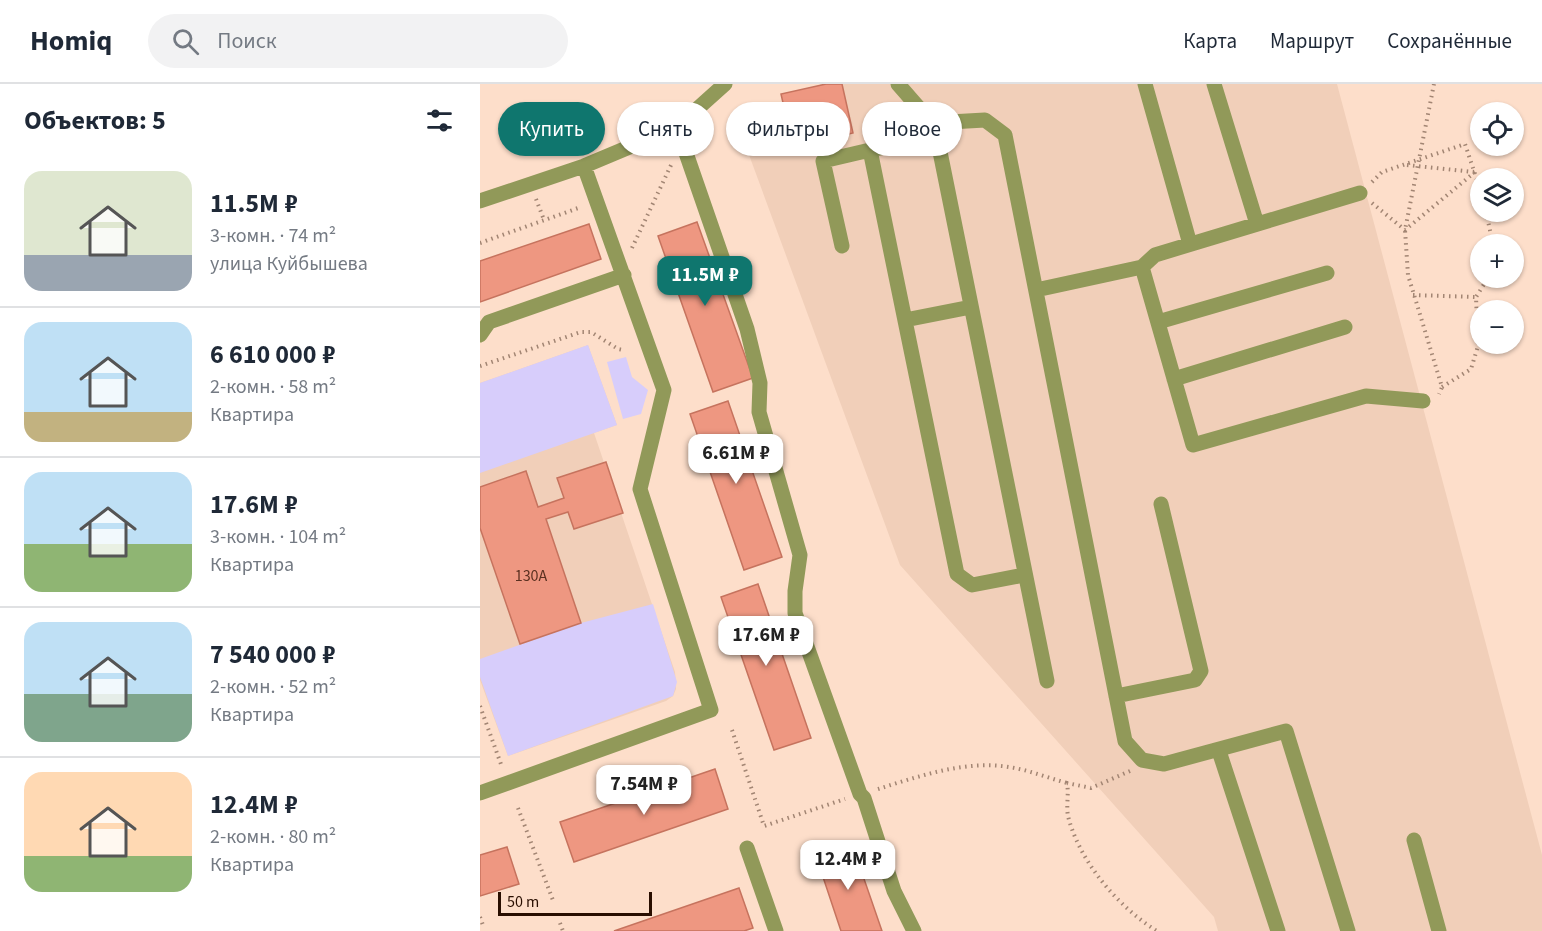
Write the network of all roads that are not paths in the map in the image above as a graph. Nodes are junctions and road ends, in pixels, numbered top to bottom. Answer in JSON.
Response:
{"nodes":[{"id":1,"x":725,"y":84,"type":"edge"},
{"id":2,"x":898,"y":84,"type":"edge"},
{"id":3,"x":1145,"y":84,"type":"edge"},
{"id":4,"x":1214,"y":84,"type":"edge"},
{"id":5,"x":705,"y":102,"type":"edge"},
{"id":6,"x":912,"y":102,"type":"edge"},
{"id":7,"x":962,"y":125,"type":"edge"},
{"id":8,"x":617,"y":152,"type":"edge"},
{"id":9,"x":862,"y":152,"type":"edge"},
{"id":10,"x":687,"y":156,"type":"edge"},
{"id":11,"x":871,"y":156,"type":"edge"},
{"id":12,"x":939,"y":156,"type":"edge"},
{"id":13,"x":584,"y":166,"type":"junction"},
{"id":14,"x":1360,"y":193,"type":"road end"},
{"id":15,"x":480,"y":201,"type":"edge"},
{"id":16,"x":1257,"y":224,"type":"junction"},
{"id":17,"x":1190,"y":244,"type":"junction"},
{"id":18,"x":842,"y":246,"type":"dead end"},
{"id":19,"x":1142,"y":267,"type":"junction"},
{"id":20,"x":1327,"y":273,"type":"dead end"},
{"id":21,"x":624,"y":275,"type":"junction"},
{"id":22,"x":1036,"y":290,"type":"junction"},
{"id":23,"x":970,"y":307,"type":"junction"},
{"id":24,"x":905,"y":320,"type":"junction"},
{"id":25,"x":1158,"y":322,"type":"junction"},
{"id":26,"x":1345,"y":327,"type":"dead end"},
{"id":27,"x":480,"y":335,"type":"edge"},
{"id":28,"x":1174,"y":379,"type":"junction"},
{"id":29,"x":1423,"y":401,"type":"road end"},
{"id":30,"x":1161,"y":504,"type":"dead end"},
{"id":31,"x":1024,"y":575,"type":"junction"},
{"id":32,"x":1047,"y":681,"type":"dead end"},
{"id":33,"x":1116,"y":696,"type":"junction"},
{"id":34,"x":1219,"y":751,"type":"junction"},
{"id":35,"x":480,"y":793,"type":"edge"},
{"id":36,"x":1414,"y":840,"type":"dead end"},
{"id":37,"x":747,"y":849,"type":"dead end"},
{"id":38,"x":776,"y":931,"type":"edge"},
{"id":39,"x":914,"y":931,"type":"edge"},
{"id":40,"x":1278,"y":931,"type":"edge"},
{"id":41,"x":1348,"y":931,"type":"edge"},
{"id":42,"x":1439,"y":931,"type":"edge"}],
"edges":[{"from":1,"to":5,"type":"street"},
{"from":2,"to":6,"type":"street"},
{"from":3,"to":17,"type":"street"},
{"from":4,"to":16,"type":"street"},
{"from":7,"to":22,"type":"street"},
{"from":8,"to":13,"type":"street"},
{"from":9,"to":18,"type":"street"},
{"from":10,"to":39,"type":"street"},
{"from":11,"to":24,"type":"street"},
{"from":12,"to":23,"type":"street"},
{"from":13,"to":15,"type":"street"},
{"from":13,"to":21,"type":"street"},
{"from":14,"to":16,"type":"street"},
{"from":16,"to":17,"type":"street"},
{"from":17,"to":19,"type":"street"},
{"from":19,"to":22,"type":"street"},
{"from":19,"to":25,"type":"street"},
{"from":20,"to":25,"type":"street"},
{"from":21,"to":27,"type":"street"},
{"from":21,"to":35,"type":"street"},
{"from":22,"to":33,"type":"street"},
{"from":23,"to":24,"type":"street"},
{"from":23,"to":31,"type":"street"},
{"from":24,"to":31,"type":"street"},
{"from":25,"to":28,"type":"street"},
{"from":26,"to":28,"type":"street"},
{"from":28,"to":29,"type":"street"},
{"from":30,"to":33,"type":"street"},
{"from":31,"to":32,"type":"street"},
{"from":33,"to":34,"type":"street"},
{"from":34,"to":40,"type":"street"},
{"from":34,"to":41,"type":"street"},
{"from":36,"to":42,"type":"street"},
{"from":37,"to":38,"type":"street"}]}
